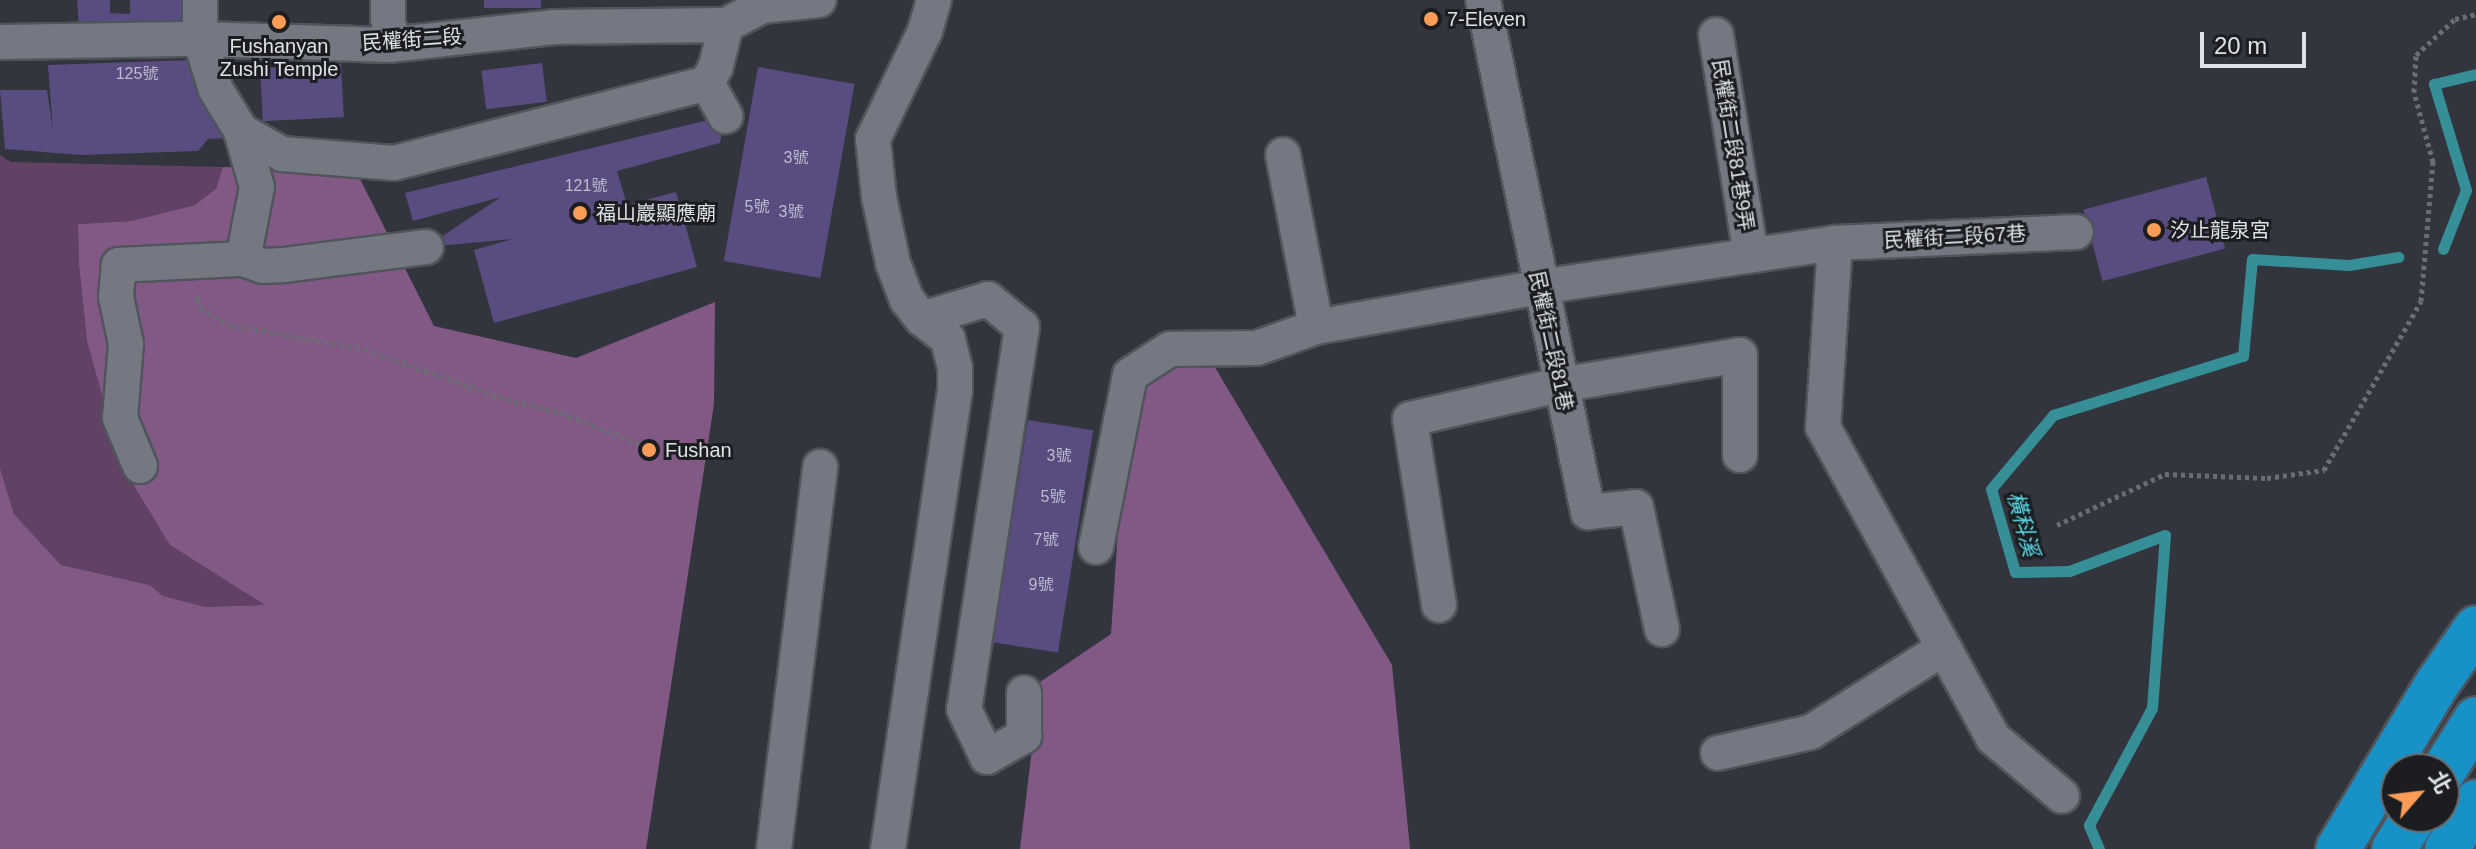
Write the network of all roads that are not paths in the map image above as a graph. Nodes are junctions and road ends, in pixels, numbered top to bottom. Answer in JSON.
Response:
{"nodes":[{"id":1,"x":200,"y":0,"type":"edge"},
{"id":2,"x":388,"y":0,"type":"edge"},
{"id":3,"x":819,"y":0,"type":"edge"},
{"id":4,"x":934,"y":0,"type":"edge"},
{"id":5,"x":1483,"y":0,"type":"edge"},
{"id":6,"x":554,"y":13,"type":"edge"},
{"id":7,"x":726,"y":25,"type":"junction"},
{"id":8,"x":1716,"y":35,"type":"dead end"},
{"id":9,"x":200,"y":39,"type":"junction"},
{"id":10,"x":0,"y":42,"type":"edge"},
{"id":11,"x":389,"y":45,"type":"junction"},
{"id":12,"x":707,"y":83,"type":"junction"},
{"id":13,"x":725,"y":116,"type":"dead end"},
{"id":14,"x":241,"y":131,"type":"junction"},
{"id":15,"x":1283,"y":155,"type":"dead end"},
{"id":16,"x":2076,"y":232,"type":"dead end"},
{"id":17,"x":1835,"y":243,"type":"junction"},
{"id":18,"x":426,"y":247,"type":"dead end"},
{"id":19,"x":1751,"y":255,"type":"junction"},
{"id":20,"x":243,"y":259,"type":"junction"},
{"id":21,"x":1540,"y":287,"type":"junction"},
{"id":22,"x":922,"y":319,"type":"junction"},
{"id":23,"x":1316,"y":327,"type":"junction"},
{"id":24,"x":1560,"y":385,"type":"junction"},
{"id":25,"x":1740,"y":455,"type":"dead end"},
{"id":26,"x":140,"y":466,"type":"dead end"},
{"id":27,"x":820,"y":467,"type":"dead end"},
{"id":28,"x":1096,"y":547,"type":"dead end"},
{"id":29,"x":1439,"y":605,"type":"dead end"},
{"id":30,"x":2476,"y":628,"type":"edge"},
{"id":31,"x":1662,"y":629,"type":"dead end"},
{"id":32,"x":1944,"y":648,"type":"junction"},
{"id":33,"x":1024,"y":693,"type":"dead end"},
{"id":34,"x":2476,"y":719,"type":"edge"},
{"id":35,"x":1718,"y":753,"type":"dead end"},
{"id":36,"x":2455,"y":753,"type":"edge"},
{"id":37,"x":2062,"y":796,"type":"dead end"},
{"id":38,"x":2476,"y":802,"type":"edge"},
{"id":39,"x":774,"y":849,"type":"edge"},
{"id":40,"x":888,"y":849,"type":"edge"},
{"id":41,"x":2338,"y":849,"type":"edge"},
{"id":42,"x":2447,"y":849,"type":"edge"}],
"edges":[{"from":1,"to":9,"type":"street"},
{"from":2,"to":11,"type":"street"},
{"from":3,"to":7,"type":"street","name":"民權街二段"},
{"from":4,"to":22,"type":"street"},
{"from":5,"to":21,"type":"street","name":"民權街二段81巷"},
{"from":6,"to":7,"type":"street","name":"民權街二段"},
{"from":6,"to":11,"type":"street","name":"民權街二段"},
{"from":7,"to":12,"type":"street"},
{"from":8,"to":19,"type":"street","name":"民權街二段81巷9弄"},
{"from":9,"to":10,"type":"street","name":"民權街二段"},
{"from":9,"to":11,"type":"street","name":"民權街二段"},
{"from":9,"to":14,"type":"street"},
{"from":12,"to":13,"type":"street"},
{"from":12,"to":14,"type":"street"},
{"from":14,"to":20,"type":"street"},
{"from":15,"to":23,"type":"street"},
{"from":16,"to":17,"type":"street","name":"民權街二段67巷"},
{"from":17,"to":19,"type":"street","name":"民權街二段81巷9弄"},
{"from":17,"to":32,"type":"street"},
{"from":18,"to":20,"type":"street"},
{"from":19,"to":21,"type":"street","name":"民權街二段81巷9弄"},
{"from":20,"to":26,"type":"street"},
{"from":21,"to":23,"type":"street","name":"民權街二段81巷9弄"},
{"from":21,"to":24,"type":"street","name":"民權街二段81巷"},
{"from":22,"to":33,"type":"street"},
{"from":22,"to":40,"type":"street"},
{"from":23,"to":28,"type":"street","name":"民權街二段81巷9弄"},
{"from":24,"to":25,"type":"street"},
{"from":24,"to":29,"type":"street"},
{"from":24,"to":31,"type":"street","name":"民權街二段81巷"},
{"from":27,"to":39,"type":"street"},
{"from":30,"to":41,"type":"highway"},
{"from":32,"to":35,"type":"street"},
{"from":32,"to":37,"type":"street"},
{"from":34,"to":36,"type":"highway"},
{"from":38,"to":42,"type":"highway"}]}
